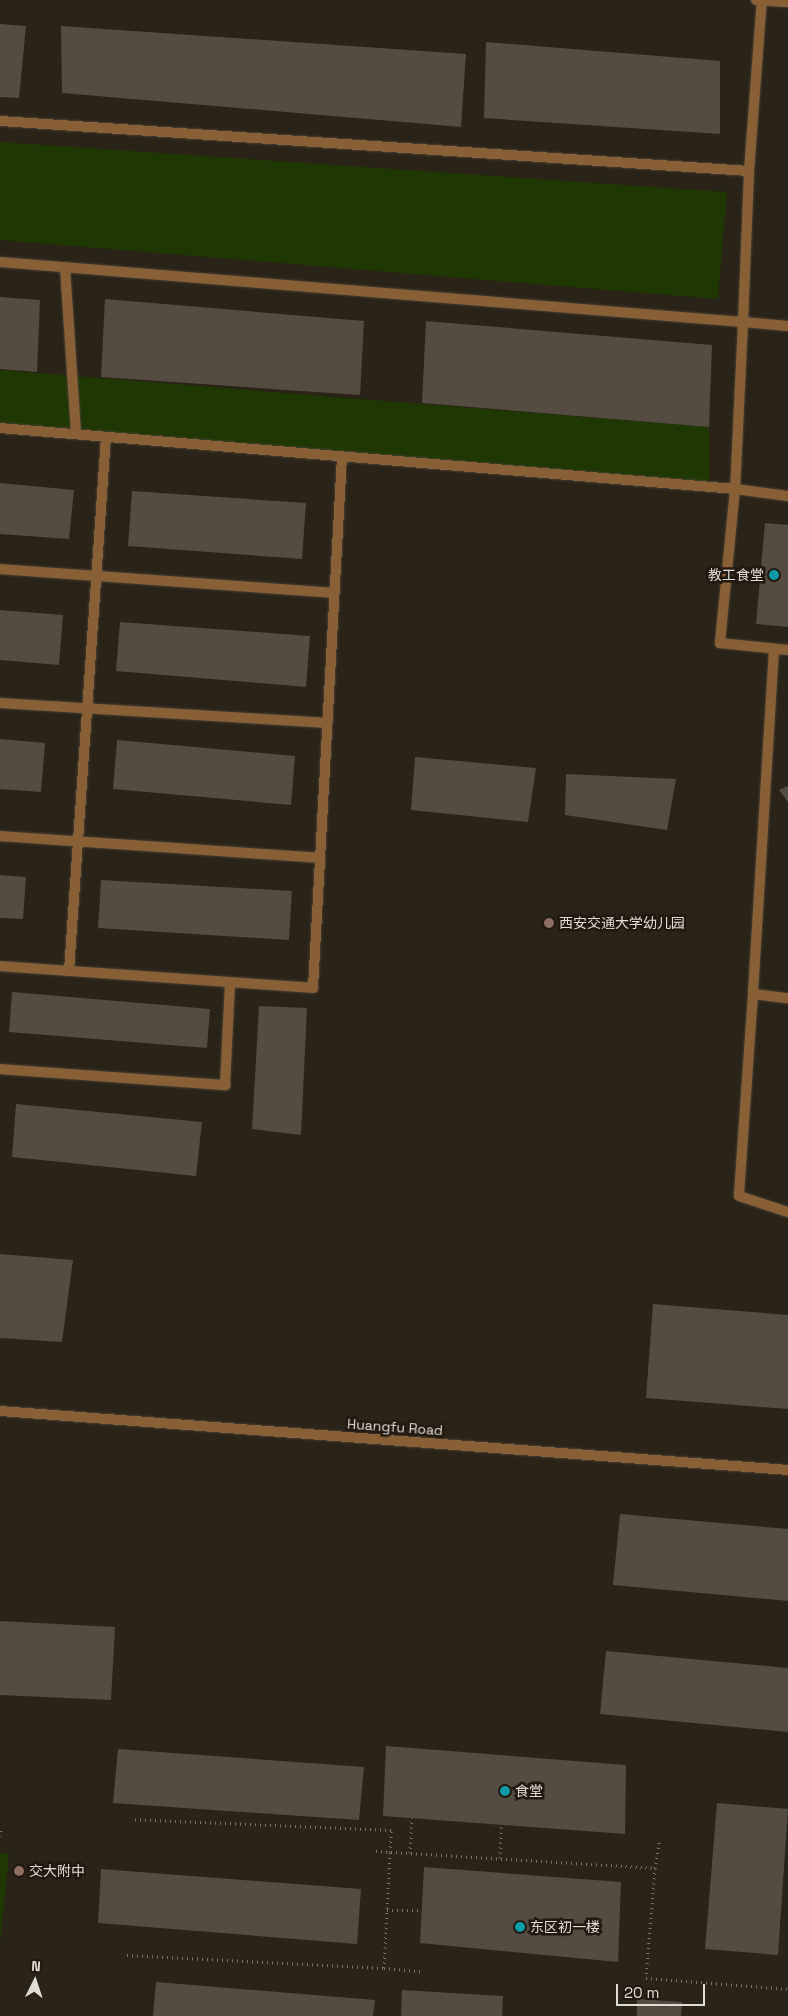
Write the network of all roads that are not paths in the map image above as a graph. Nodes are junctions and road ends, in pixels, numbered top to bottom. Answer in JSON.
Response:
{"nodes":[{"id":1,"x":756,"y":0,"type":"edge"},
{"id":2,"x":762,"y":0,"type":"edge"},
{"id":3,"x":788,"y":2,"type":"edge"},
{"id":4,"x":0,"y":121,"type":"edge"},
{"id":5,"x":749,"y":171,"type":"junction"},
{"id":6,"x":0,"y":262,"type":"edge"},
{"id":7,"x":65,"y":268,"type":"junction"},
{"id":8,"x":742,"y":322,"type":"junction"},
{"id":9,"x":788,"y":326,"type":"edge"},
{"id":10,"x":0,"y":428,"type":"edge"},
{"id":11,"x":76,"y":434,"type":"junction"},
{"id":12,"x":106,"y":437,"type":"junction"},
{"id":13,"x":342,"y":456,"type":"junction"},
{"id":14,"x":735,"y":489,"type":"junction"},
{"id":15,"x":788,"y":496,"type":"edge"},
{"id":16,"x":0,"y":569,"type":"edge"},
{"id":17,"x":95,"y":576,"type":"junction"},
{"id":18,"x":334,"y":593,"type":"junction"},
{"id":19,"x":774,"y":649,"type":"junction"},
{"id":20,"x":788,"y":650,"type":"edge"},
{"id":21,"x":0,"y":703,"type":"edge"},
{"id":22,"x":86,"y":709,"type":"junction"},
{"id":23,"x":326,"y":724,"type":"junction"},
{"id":24,"x":0,"y":836,"type":"edge"},
{"id":25,"x":78,"y":841,"type":"junction"},
{"id":26,"x":320,"y":858,"type":"junction"},
{"id":27,"x":0,"y":966,"type":"edge"},
{"id":28,"x":69,"y":971,"type":"junction"},
{"id":29,"x":230,"y":982,"type":"junction"},
{"id":30,"x":753,"y":994,"type":"junction"},
{"id":31,"x":788,"y":998,"type":"edge"},
{"id":32,"x":0,"y":1069,"type":"edge"},
{"id":33,"x":788,"y":1212,"type":"edge"},
{"id":34,"x":0,"y":1411,"type":"edge"},
{"id":35,"x":788,"y":1470,"type":"edge"}],
"edges":[{"from":1,"to":2,"type":"street"},
{"from":2,"to":3,"type":"street"},
{"from":2,"to":5,"type":"street"},
{"from":4,"to":5,"type":"street"},
{"from":5,"to":8,"type":"street"},
{"from":6,"to":7,"type":"street"},
{"from":7,"to":8,"type":"street"},
{"from":7,"to":11,"type":"street"},
{"from":8,"to":9,"type":"street"},
{"from":8,"to":14,"type":"street"},
{"from":10,"to":11,"type":"street"},
{"from":11,"to":12,"type":"street"},
{"from":12,"to":13,"type":"street"},
{"from":12,"to":17,"type":"street"},
{"from":13,"to":14,"type":"street"},
{"from":13,"to":18,"type":"street"},
{"from":14,"to":15,"type":"street"},
{"from":14,"to":19,"type":"street"},
{"from":16,"to":17,"type":"street"},
{"from":17,"to":18,"type":"street"},
{"from":17,"to":22,"type":"street"},
{"from":18,"to":23,"type":"street"},
{"from":19,"to":20,"type":"street"},
{"from":19,"to":30,"type":"street"},
{"from":21,"to":22,"type":"street"},
{"from":22,"to":23,"type":"street"},
{"from":22,"to":25,"type":"street"},
{"from":23,"to":26,"type":"street"},
{"from":24,"to":25,"type":"street"},
{"from":25,"to":26,"type":"street"},
{"from":25,"to":28,"type":"street"},
{"from":26,"to":29,"type":"street"},
{"from":27,"to":28,"type":"street"},
{"from":28,"to":29,"type":"street"},
{"from":29,"to":32,"type":"street"},
{"from":30,"to":31,"type":"street"},
{"from":30,"to":33,"type":"street"},
{"from":34,"to":35,"type":"street","name":"Huangfu Road"}]}
